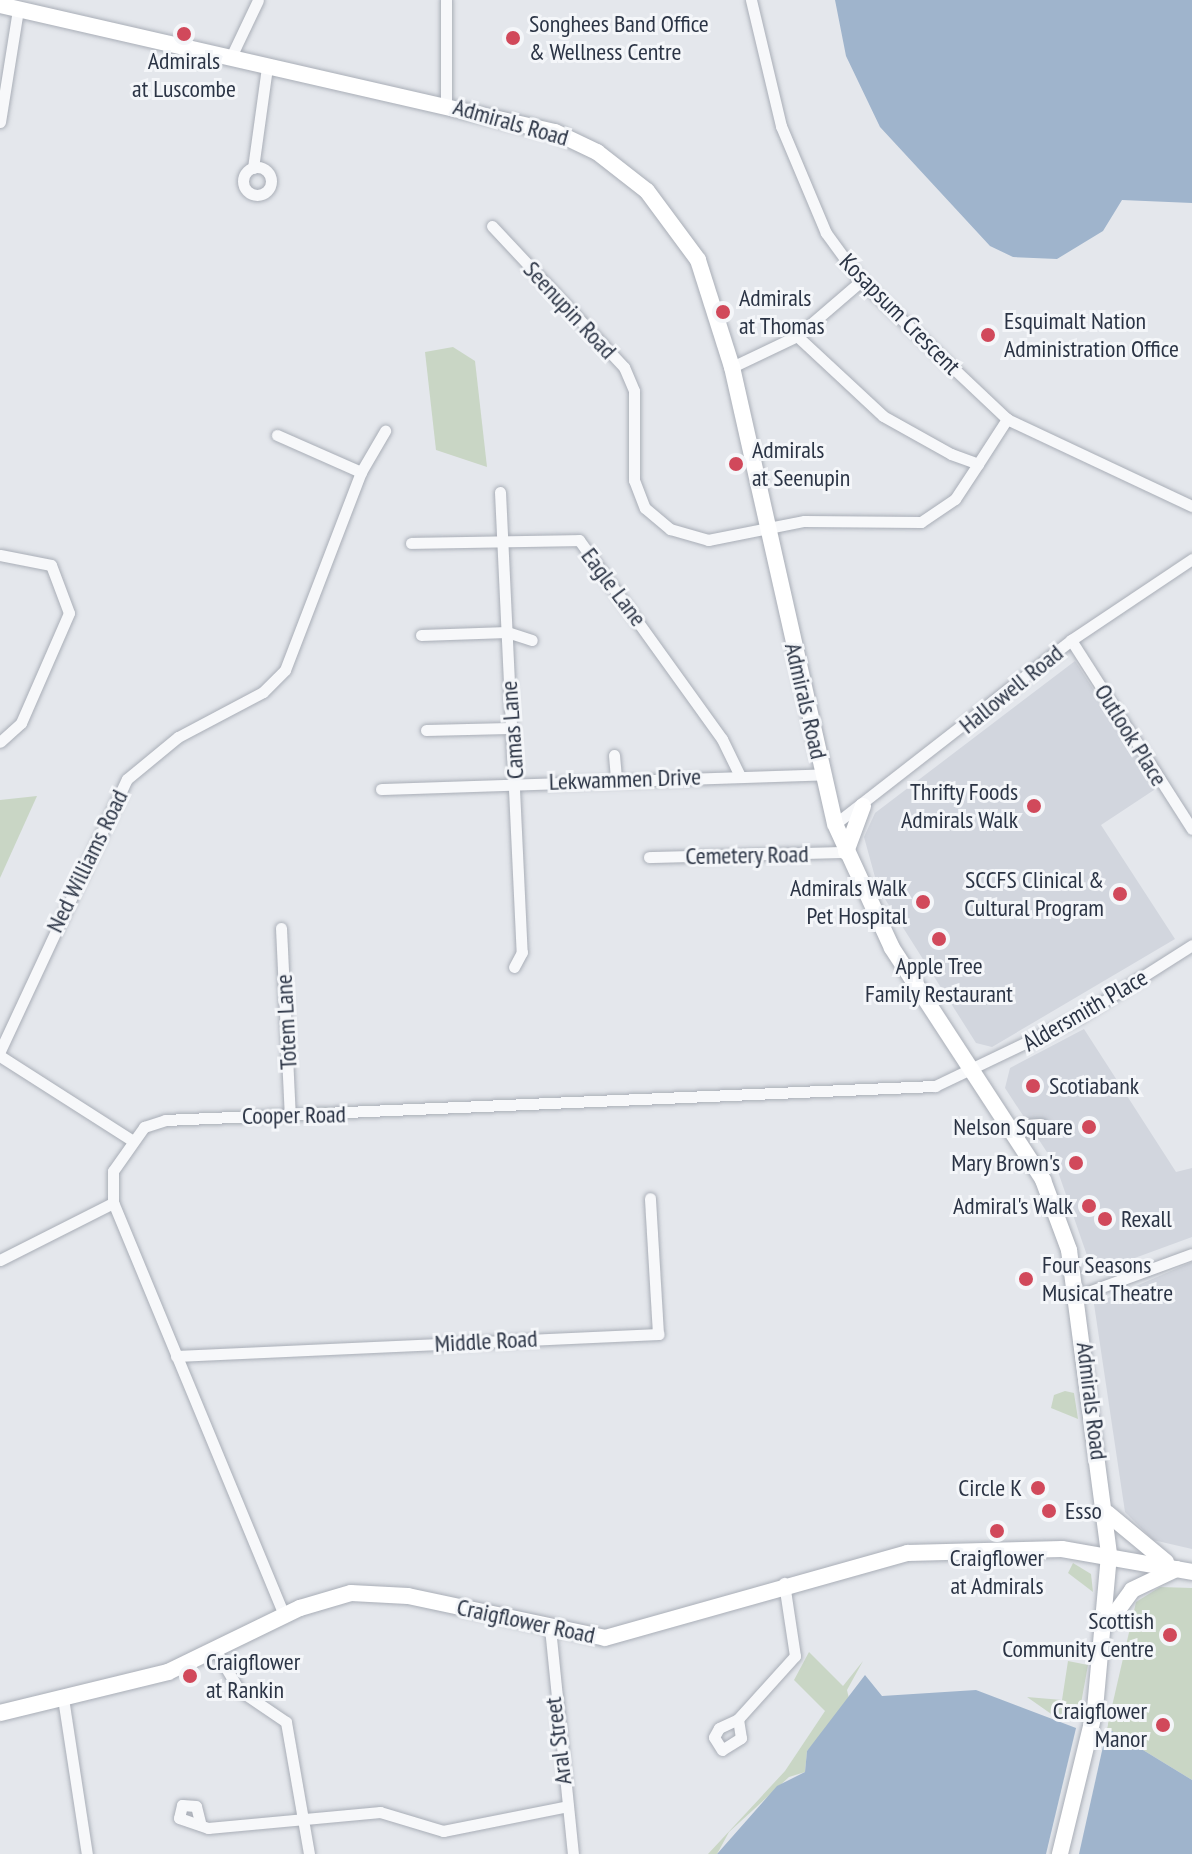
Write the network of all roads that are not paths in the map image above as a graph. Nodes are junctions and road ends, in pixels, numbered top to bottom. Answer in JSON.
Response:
{"nodes":[{"id":1,"x":258,"y":0,"type":"edge"},
{"id":2,"x":446,"y":0,"type":"edge"},
{"id":3,"x":751,"y":0,"type":"edge"},
{"id":4,"x":0,"y":5,"type":"edge"},
{"id":5,"x":18,"y":9,"type":"junction"},
{"id":6,"x":230,"y":59,"type":"junction"},
{"id":7,"x":267,"y":67,"type":"junction"},
{"id":8,"x":446,"y":103,"type":"junction"},
{"id":9,"x":0,"y":122,"type":"edge"},
{"id":10,"x":253,"y":168,"type":"dead end"},
{"id":11,"x":492,"y":226,"type":"dead end"},
{"id":12,"x":861,"y":281,"type":"junction"},
{"id":13,"x":797,"y":336,"type":"junction"},
{"id":14,"x":732,"y":367,"type":"junction"},
{"id":15,"x":1007,"y":419,"type":"junction"},
{"id":16,"x":385,"y":431,"type":"dead end"},
{"id":17,"x":277,"y":435,"type":"dead end"},
{"id":18,"x":978,"y":464,"type":"junction"},
{"id":19,"x":361,"y":472,"type":"junction"},
{"id":20,"x":500,"y":492,"type":"dead end"},
{"id":21,"x":1192,"y":506,"type":"edge"},
{"id":22,"x":766,"y":528,"type":"junction"},
{"id":23,"x":503,"y":537,"type":"junction"},
{"id":24,"x":411,"y":543,"type":"dead end"},
{"id":25,"x":0,"y":555,"type":"edge"},
{"id":26,"x":1192,"y":559,"type":"edge"},
{"id":27,"x":507,"y":632,"type":"junction"},
{"id":28,"x":421,"y":635,"type":"dead end"},
{"id":29,"x":532,"y":640,"type":"dead end"},
{"id":30,"x":1071,"y":640,"type":"junction"},
{"id":31,"x":509,"y":728,"type":"junction"},
{"id":32,"x":426,"y":730,"type":"dead end"},
{"id":33,"x":0,"y":742,"type":"edge"},
{"id":34,"x":614,"y":755,"type":"dead end"},
{"id":35,"x":822,"y":774,"type":"junction"},
{"id":36,"x":740,"y":776,"type":"junction"},
{"id":37,"x":616,"y":779,"type":"junction"},
{"id":38,"x":517,"y":782,"type":"junction"},
{"id":39,"x":381,"y":789,"type":"dead end"},
{"id":40,"x":863,"y":806,"type":"junction"},
{"id":41,"x":835,"y":824,"type":"junction"},
{"id":42,"x":1192,"y":829,"type":"edge"},
{"id":43,"x":846,"y":852,"type":"junction"},
{"id":44,"x":649,"y":857,"type":"dead end"},
{"id":45,"x":281,"y":928,"type":"dead end"},
{"id":46,"x":1192,"y":945,"type":"edge"},
{"id":47,"x":514,"y":967,"type":"dead end"},
{"id":48,"x":0,"y":1054,"type":"edge"},
{"id":49,"x":976,"y":1072,"type":"junction"},
{"id":50,"x":290,"y":1116,"type":"junction"},
{"id":51,"x":1012,"y":1129,"type":"junction"},
{"id":52,"x":130,"y":1139,"type":"junction"},
{"id":53,"x":1027,"y":1153,"type":"junction"},
{"id":54,"x":650,"y":1198,"type":"dead end"},
{"id":55,"x":113,"y":1203,"type":"junction"},
{"id":56,"x":1192,"y":1254,"type":"edge"},
{"id":57,"x":0,"y":1260,"type":"edge"},
{"id":58,"x":1077,"y":1296,"type":"junction"},
{"id":59,"x":176,"y":1356,"type":"junction"},
{"id":60,"x":1106,"y":1512,"type":"junction"},
{"id":61,"x":1109,"y":1555,"type":"junction"},
{"id":62,"x":1185,"y":1570,"type":"edge"},
{"id":63,"x":784,"y":1582,"type":"junction"},
{"id":64,"x":284,"y":1615,"type":"junction"},
{"id":65,"x":550,"y":1628,"type":"junction"},
{"id":66,"x":1105,"y":1630,"type":"junction"},
{"id":67,"x":216,"y":1651,"type":"junction"},
{"id":68,"x":63,"y":1698,"type":"junction"},
{"id":69,"x":0,"y":1713,"type":"edge"},
{"id":70,"x":738,"y":1719,"type":"dead end"},
{"id":71,"x":563,"y":1807,"type":"junction"},
{"id":72,"x":200,"y":1822,"type":"dead end"},
{"id":73,"x":304,"y":1824,"type":"junction"},
{"id":74,"x":1061,"y":1852,"type":"edge"},
{"id":75,"x":87,"y":1854,"type":"edge"},
{"id":76,"x":309,"y":1854,"type":"edge"},
{"id":77,"x":573,"y":1854,"type":"edge"}],
"edges":[{"from":1,"to":6,"type":"street"},
{"from":2,"to":8,"type":"street"},
{"from":3,"to":12,"type":"street","name":"Kosapsum Crescent"},
{"from":4,"to":5,"type":"main road","name":"Admirals Road"},
{"from":5,"to":6,"type":"main road","name":"Admirals Road"},
{"from":5,"to":9,"type":"street"},
{"from":6,"to":7,"type":"main road","name":"Admirals Road"},
{"from":7,"to":8,"type":"main road","name":"Admirals Road"},
{"from":7,"to":10,"type":"street"},
{"from":8,"to":14,"type":"main road","name":"Admirals Road"},
{"from":11,"to":22,"type":"street","name":"Seenupin Road"},
{"from":12,"to":13,"type":"street"},
{"from":12,"to":15,"type":"street","name":"Kosapsum Crescent"},
{"from":13,"to":14,"type":"street"},
{"from":13,"to":18,"type":"street"},
{"from":14,"to":22,"type":"main road","name":"Admirals Road"},
{"from":15,"to":18,"type":"street","name":"Seenupin Road"},
{"from":15,"to":21,"type":"street","name":"Kosapsum Crescent"},
{"from":16,"to":19,"type":"street","name":"Ned Williams Road"},
{"from":17,"to":19,"type":"street"},
{"from":18,"to":22,"type":"street","name":"Seenupin Road"},
{"from":19,"to":48,"type":"street","name":"Ned Williams Road"},
{"from":20,"to":23,"type":"street","name":"Camas Lane"},
{"from":22,"to":35,"type":"main road","name":"Admirals Road"},
{"from":23,"to":24,"type":"street","name":"Eagle Lane"},
{"from":23,"to":27,"type":"street","name":"Camas Lane"},
{"from":23,"to":36,"type":"street","name":"Eagle Lane"},
{"from":25,"to":33,"type":"street"},
{"from":26,"to":30,"type":"street","name":"Hallowell Road"},
{"from":27,"to":28,"type":"street"},
{"from":27,"to":29,"type":"street"},
{"from":27,"to":31,"type":"street","name":"Camas Lane"},
{"from":30,"to":40,"type":"street","name":"Hallowell Road"},
{"from":30,"to":42,"type":"street","name":"Outlook Place"},
{"from":31,"to":32,"type":"street"},
{"from":31,"to":38,"type":"street","name":"Camas Lane"},
{"from":34,"to":37,"type":"street"},
{"from":35,"to":36,"type":"street","name":"Lekwammen Drive"},
{"from":35,"to":41,"type":"main road","name":"Admirals Road"},
{"from":36,"to":37,"type":"street","name":"Lekwammen Drive"},
{"from":37,"to":38,"type":"street","name":"Lekwammen Drive"},
{"from":38,"to":39,"type":"street","name":"Lekwammen Drive"},
{"from":38,"to":47,"type":"street","name":"Camas Lane"},
{"from":40,"to":41,"type":"street","name":"Hallowell Road"},
{"from":40,"to":43,"type":"main road"},
{"from":41,"to":43,"type":"main road","name":"Admirals Road"},
{"from":43,"to":44,"type":"street","name":"Cemetery Road"},
{"from":43,"to":49,"type":"main road","name":"Admirals Road"},
{"from":45,"to":50,"type":"street","name":"Totem Lane"},
{"from":46,"to":49,"type":"street","name":"Aldersmith Place"},
{"from":48,"to":52,"type":"street"},
{"from":49,"to":50,"type":"street","name":"Cooper Road"},
{"from":49,"to":51,"type":"main road","name":"Admirals Road"},
{"from":50,"to":52,"type":"street","name":"Cooper Road"},
{"from":51,"to":53,"type":"main road","name":"Admirals Road"},
{"from":51,"to":53,"type":"main road"},
{"from":52,"to":55,"type":"street"},
{"from":53,"to":58,"type":"main road","name":"Admirals Road"},
{"from":54,"to":59,"type":"street","name":"Middle Road"},
{"from":55,"to":57,"type":"street"},
{"from":55,"to":59,"type":"street"},
{"from":56,"to":58,"type":"street"},
{"from":58,"to":60,"type":"main road","name":"Admirals Road"},
{"from":59,"to":64,"type":"street"},
{"from":60,"to":61,"type":"main road","name":"Admirals Road"},
{"from":60,"to":62,"type":"main road"},
{"from":61,"to":62,"type":"main road","name":"Craigflower Road"},
{"from":61,"to":63,"type":"main road","name":"Craigflower Road"},
{"from":61,"to":66,"type":"main road","name":"Admirals Road"},
{"from":62,"to":66,"type":"main road"},
{"from":63,"to":65,"type":"main road","name":"Craigflower Road"},
{"from":63,"to":70,"type":"street"},
{"from":64,"to":65,"type":"main road","name":"Craigflower Road"},
{"from":64,"to":67,"type":"main road","name":"Craigflower Road"},
{"from":65,"to":71,"type":"street","name":"Aral Street"},
{"from":66,"to":74,"type":"main road","name":"Admirals Road"},
{"from":67,"to":68,"type":"main road","name":"Craigflower Road"},
{"from":67,"to":73,"type":"street"},
{"from":68,"to":69,"type":"main road","name":"Craigflower Road"},
{"from":68,"to":75,"type":"street"},
{"from":71,"to":73,"type":"street"},
{"from":71,"to":77,"type":"street","name":"Aral Street"},
{"from":72,"to":73,"type":"street"},
{"from":73,"to":76,"type":"street"}]}
